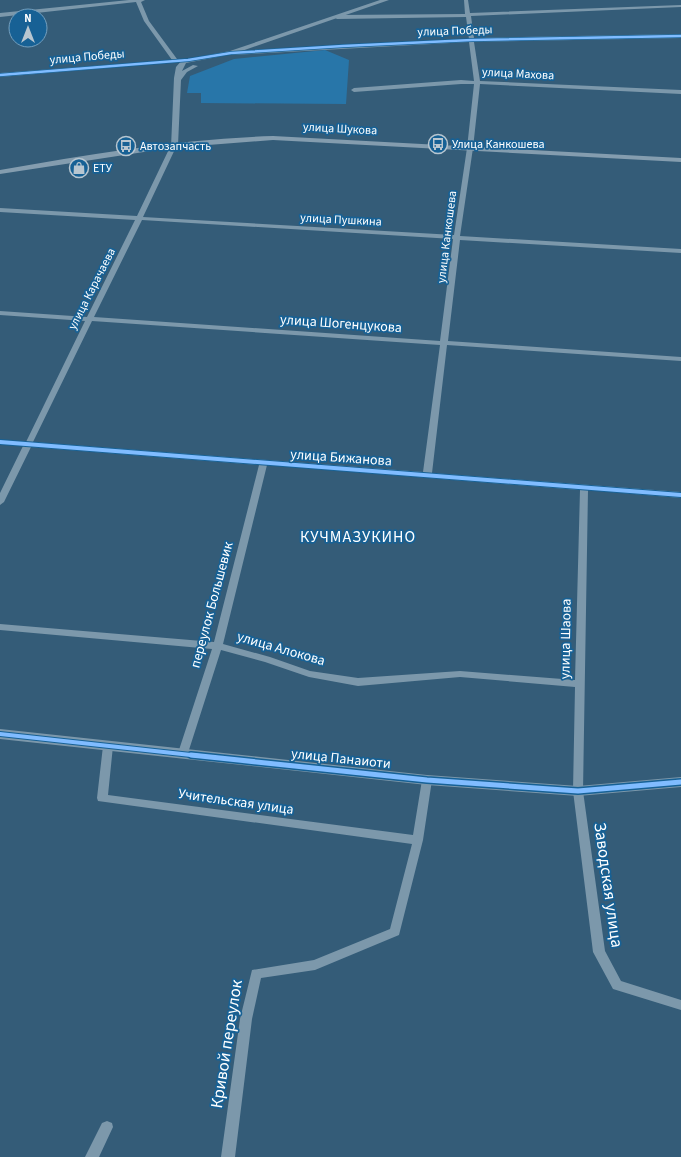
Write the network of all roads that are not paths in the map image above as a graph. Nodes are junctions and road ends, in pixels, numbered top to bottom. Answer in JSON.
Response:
{"nodes":[{"id":1,"x":138,"y":0,"type":"edge"},
{"id":2,"x":143,"y":0,"type":"edge"},
{"id":3,"x":386,"y":0,"type":"edge"},
{"id":4,"x":466,"y":0,"type":"edge"},
{"id":5,"x":681,"y":6,"type":"edge"},
{"id":6,"x":0,"y":15,"type":"edge"},
{"id":7,"x":468,"y":15,"type":"junction"},
{"id":8,"x":337,"y":17,"type":"junction"},
{"id":9,"x":681,"y":36,"type":"edge"},
{"id":10,"x":472,"y":40,"type":"junction"},
{"id":11,"x":231,"y":53,"type":"junction"},
{"id":12,"x":176,"y":60,"type":"junction"},
{"id":13,"x":187,"y":61,"type":"junction"},
{"id":14,"x":197,"y":66,"type":"junction"},
{"id":15,"x":0,"y":75,"type":"edge"},
{"id":16,"x":178,"y":80,"type":"junction"},
{"id":17,"x":477,"y":83,"type":"junction"},
{"id":18,"x":354,"y":90,"type":"dead end"},
{"id":19,"x":681,"y":92,"type":"edge"},
{"id":20,"x":174,"y":145,"type":"junction"},
{"id":21,"x":470,"y":148,"type":"junction"},
{"id":22,"x":681,"y":160,"type":"edge"},
{"id":23,"x":0,"y":172,"type":"edge"},
{"id":24,"x":0,"y":210,"type":"edge"},
{"id":25,"x":139,"y":219,"type":"junction"},
{"id":26,"x":457,"y":238,"type":"junction"},
{"id":27,"x":681,"y":251,"type":"edge"},
{"id":28,"x":0,"y":313,"type":"edge"},
{"id":29,"x":89,"y":320,"type":"junction"},
{"id":30,"x":444,"y":342,"type":"junction"},
{"id":31,"x":681,"y":359,"type":"edge"},
{"id":32,"x":0,"y":442,"type":"edge"},
{"id":33,"x":28,"y":444,"type":"junction"},
{"id":34,"x":263,"y":463,"type":"junction"},
{"id":35,"x":427,"y":476,"type":"junction"},
{"id":36,"x":584,"y":488,"type":"junction"},
{"id":37,"x":681,"y":495,"type":"edge"},
{"id":38,"x":0,"y":502,"type":"edge"},
{"id":39,"x":0,"y":627,"type":"edge"},
{"id":40,"x":218,"y":646,"type":"junction"},
{"id":41,"x":579,"y":684,"type":"junction"},
{"id":42,"x":0,"y":734,"type":"edge"},
{"id":43,"x":108,"y":746,"type":"junction"},
{"id":44,"x":183,"y":753,"type":"junction"},
{"id":45,"x":427,"y":780,"type":"junction"},
{"id":46,"x":681,"y":782,"type":"edge"},
{"id":47,"x":578,"y":791,"type":"junction"},
{"id":48,"x":418,"y":840,"type":"junction"},
{"id":49,"x":681,"y":1005,"type":"edge"},
{"id":50,"x":107,"y":1127,"type":"dead end"},
{"id":51,"x":92,"y":1157,"type":"edge"},
{"id":52,"x":228,"y":1157,"type":"edge"}],
"edges":[{"from":1,"to":2,"type":"street"},
{"from":1,"to":6,"type":"street"},
{"from":1,"to":12,"type":"street"},
{"from":3,"to":8,"type":"street"},
{"from":4,"to":7,"type":"street","name":"улица Канкошева"},
{"from":5,"to":7,"type":"street"},
{"from":7,"to":8,"type":"street"},
{"from":7,"to":10,"type":"street","name":"улица Канкошева"},
{"from":8,"to":11,"type":"street"},
{"from":9,"to":10,"type":"street","name":"улица Победы"},
{"from":10,"to":11,"type":"street","name":"улица Победы"},
{"from":10,"to":17,"type":"street","name":"улица Канкошева"},
{"from":11,"to":13,"type":"street"},
{"from":11,"to":14,"type":"street"},
{"from":12,"to":13,"type":"street"},
{"from":12,"to":15,"type":"street","name":"улица Победы"},
{"from":13,"to":14,"type":"street"},
{"from":13,"to":16,"type":"street","name":"улица Карачаева"},
{"from":14,"to":16,"type":"street"},
{"from":16,"to":20,"type":"street","name":"улица Карачаева"},
{"from":17,"to":18,"type":"street","name":"улица Махова"},
{"from":17,"to":19,"type":"street","name":"улица Махова"},
{"from":17,"to":21,"type":"street","name":"улица Канкошева"},
{"from":20,"to":21,"type":"main road","name":"улица Шукова"},
{"from":20,"to":23,"type":"main road","name":"улица Шукова"},
{"from":20,"to":25,"type":"street","name":"улица Карачаева"},
{"from":21,"to":22,"type":"main road","name":"улица Шукова"},
{"from":21,"to":26,"type":"street","name":"улица Канкошева"},
{"from":24,"to":25,"type":"street","name":"улица Пушкина"},
{"from":25,"to":26,"type":"street","name":"улица Пушкина"},
{"from":25,"to":29,"type":"street","name":"улица Карачаева"},
{"from":26,"to":27,"type":"street","name":"улица Пушкина"},
{"from":26,"to":30,"type":"street","name":"улица Канкошева"},
{"from":28,"to":29,"type":"street","name":"улица Шогенцукова"},
{"from":29,"to":30,"type":"street","name":"улица Шогенцукова"},
{"from":29,"to":33,"type":"street","name":"улица Карачаева"},
{"from":30,"to":31,"type":"street","name":"улица Шогенцукова"},
{"from":30,"to":35,"type":"street","name":"улица Канкошева"},
{"from":32,"to":33,"type":"street","name":"улица Бижанова"},
{"from":33,"to":34,"type":"street","name":"улица Бижанова"},
{"from":33,"to":38,"type":"street","name":"улица Карачаева"},
{"from":34,"to":35,"type":"street","name":"улица Бижанова"},
{"from":34,"to":40,"type":"street","name":"переулок Большевик"},
{"from":35,"to":36,"type":"street","name":"улица Бижанова"},
{"from":36,"to":37,"type":"street","name":"улица Бижанова"},
{"from":36,"to":41,"type":"street","name":"улица Шаова"},
{"from":39,"to":40,"type":"street","name":"улица Алокова"},
{"from":40,"to":41,"type":"street","name":"улица Алокова"},
{"from":40,"to":44,"type":"street","name":"переулок Большевик"},
{"from":41,"to":47,"type":"street","name":"улица Шаова"},
{"from":42,"to":43,"type":"street","name":"улица Панаиоти"},
{"from":43,"to":44,"type":"street","name":"улица Панаиоти"},
{"from":43,"to":48,"type":"street","name":"Учительская улица"},
{"from":44,"to":45,"type":"street","name":"улица Панаиоти"},
{"from":45,"to":47,"type":"street","name":"улица Панаиоти"},
{"from":45,"to":48,"type":"street","name":"Кривой переулок"},
{"from":46,"to":47,"type":"street","name":"улица Панаиоти"},
{"from":47,"to":49,"type":"street","name":"Заводская улица"},
{"from":48,"to":52,"type":"street","name":"Кривой переулок"},
{"from":50,"to":51,"type":"street"}]}
